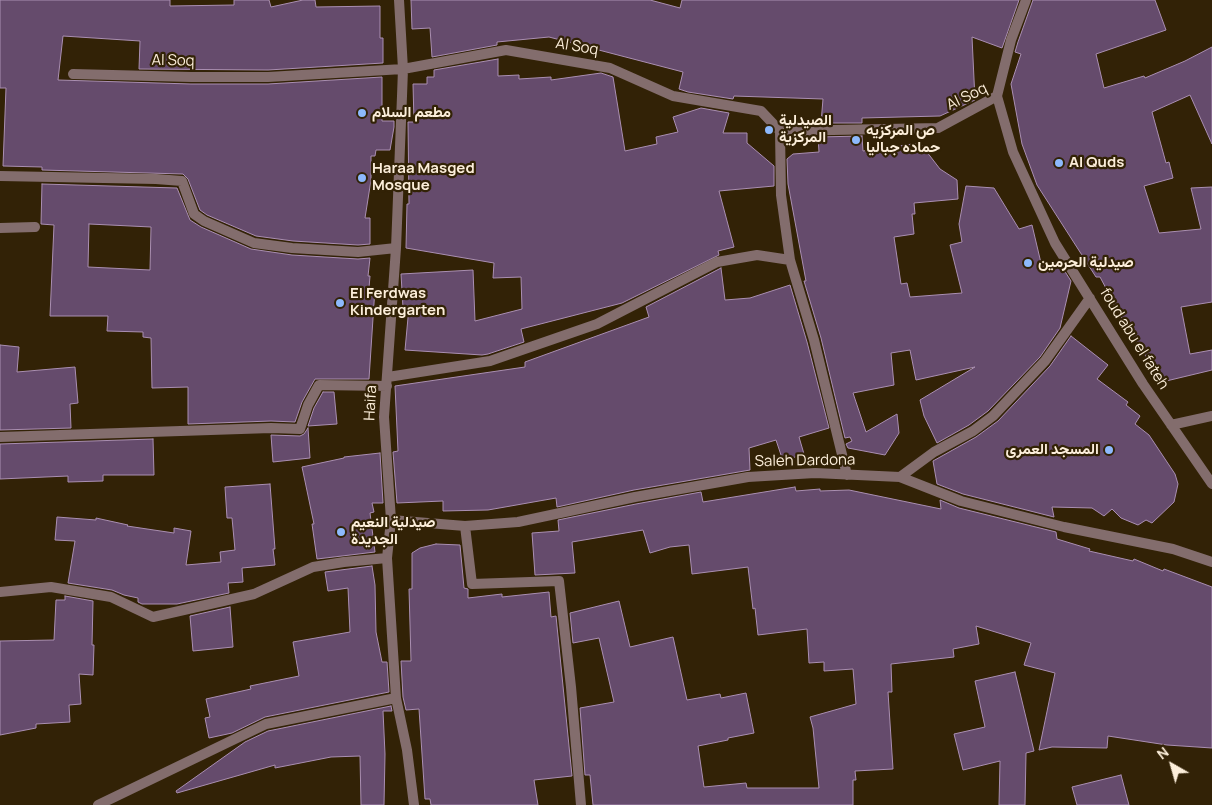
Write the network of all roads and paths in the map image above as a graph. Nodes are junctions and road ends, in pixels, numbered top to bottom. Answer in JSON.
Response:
{"nodes":[{"id":1,"x":400,"y":0,"type":"edge"},
{"id":2,"x":1026,"y":0,"type":"edge"},
{"id":3,"x":403,"y":69,"type":"junction"},
{"id":4,"x":73,"y":74,"type":"dead end"},
{"id":5,"x":998,"y":96,"type":"junction"},
{"id":6,"x":780,"y":131,"type":"junction"},
{"id":7,"x":1013,"y":152,"type":"joint"},
{"id":8,"x":0,"y":176,"type":"edge"},
{"id":9,"x":35,"y":227,"type":"dead end"},
{"id":10,"x":0,"y":228,"type":"edge"},
{"id":11,"x":396,"y":248,"type":"junction"},
{"id":12,"x":790,"y":260,"type":"junction"},
{"id":13,"x":1090,"y":298,"type":"junction"},
{"id":14,"x":387,"y":382,"type":"junction"},
{"id":15,"x":1212,"y":416,"type":"edge"},
{"id":16,"x":1171,"y":425,"type":"junction"},
{"id":17,"x":0,"y":436,"type":"edge"},
{"id":18,"x":847,"y":474,"type":"junction"},
{"id":19,"x":900,"y":477,"type":"junction"},
{"id":20,"x":1212,"y":484,"type":"edge"},
{"id":21,"x":391,"y":520,"type":"junction"},
{"id":22,"x":466,"y":526,"type":"junction"},
{"id":23,"x":387,"y":558,"type":"junction"},
{"id":24,"x":1212,"y":562,"type":"edge"},
{"id":25,"x":0,"y":592,"type":"edge"},
{"id":26,"x":396,"y":698,"type":"junction"},
{"id":27,"x":98,"y":805,"type":"edge"},
{"id":28,"x":414,"y":805,"type":"edge"},
{"id":29,"x":581,"y":805,"type":"edge"}],
"edges":[{"from":1,"to":3,"type":"street","name":"Haifa"},
{"from":2,"to":5,"type":"street"},
{"from":3,"to":4,"type":"street","name":"Al Soq"},
{"from":3,"to":6,"type":"street","name":"Al Soq"},
{"from":3,"to":11,"type":"street","name":"Haifa"},
{"from":5,"to":6,"type":"street","name":"Al Soq"},
{"from":5,"to":7,"type":"street","name":"Al Soq"},
{"from":6,"to":12,"type":"street"},
{"from":7,"to":13,"type":"street","name":"foud abu el fateh"},
{"from":8,"to":11,"type":"street"},
{"from":9,"to":10,"type":"street"},
{"from":11,"to":14,"type":"street","name":"Haifa"},
{"from":12,"to":14,"type":"street"},
{"from":12,"to":18,"type":"street"},
{"from":13,"to":16,"type":"street","name":"foud abu el fateh"},
{"from":13,"to":19,"type":"street"},
{"from":14,"to":17,"type":"street"},
{"from":14,"to":21,"type":"street","name":"Haifa"},
{"from":15,"to":16,"type":"street"},
{"from":16,"to":20,"type":"street","name":"foud abu el fateh"},
{"from":18,"to":19,"type":"street","name":"Saleh Dardona"},
{"from":18,"to":22,"type":"street","name":"Saleh Dardona"},
{"from":19,"to":24,"type":"street","name":"Saleh Dardona"},
{"from":21,"to":22,"type":"street","name":"Saleh Dardona"},
{"from":21,"to":23,"type":"street","name":"Haifa"},
{"from":22,"to":29,"type":"street"},
{"from":23,"to":25,"type":"street"},
{"from":23,"to":26,"type":"street","name":"Haifa"},
{"from":26,"to":27,"type":"street"},
{"from":26,"to":28,"type":"street","name":"Haifa"}]}
